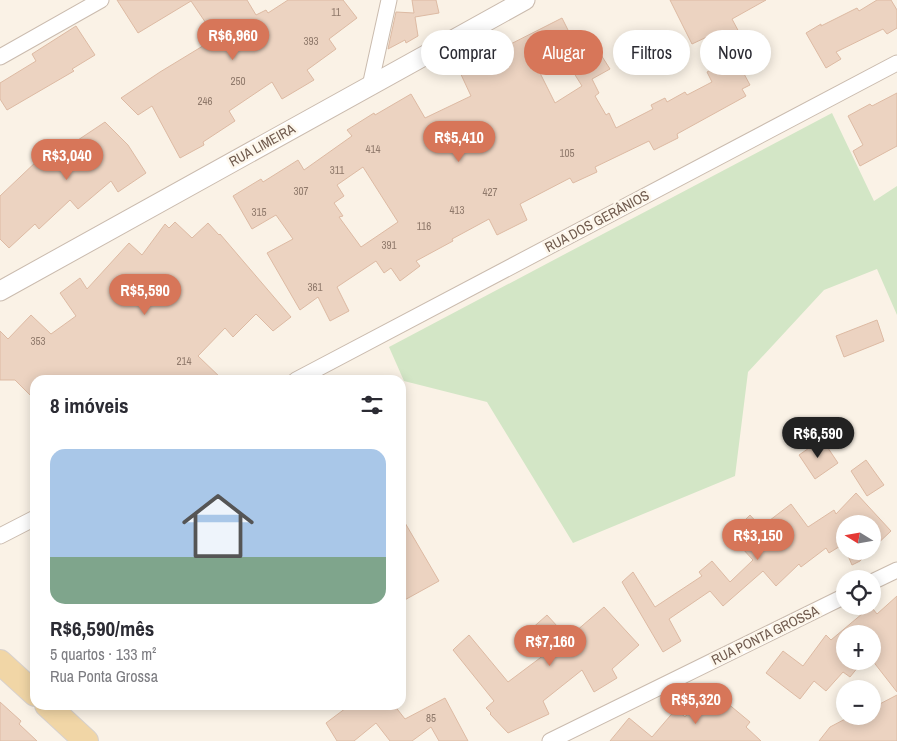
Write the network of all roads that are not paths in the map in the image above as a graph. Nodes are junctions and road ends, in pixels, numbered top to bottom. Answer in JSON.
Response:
{"nodes":[{"id":1,"x":101,"y":0,"type":"edge"},
{"id":2,"x":390,"y":0,"type":"edge"},
{"id":3,"x":525,"y":0,"type":"edge"},
{"id":4,"x":0,"y":57,"type":"edge"},
{"id":5,"x":897,"y":63,"type":"edge"},
{"id":6,"x":370,"y":86,"type":"junction"},
{"id":7,"x":0,"y":291,"type":"edge"},
{"id":8,"x":305,"y":375,"type":"edge"},
{"id":9,"x":30,"y":521,"type":"edge"},
{"id":10,"x":0,"y":536,"type":"edge"},
{"id":11,"x":897,"y":570,"type":"edge"},
{"id":12,"x":881,"y":578,"type":"edge"},
{"id":13,"x":836,"y":600,"type":"edge"},
{"id":14,"x":0,"y":662,"type":"edge"},
{"id":15,"x":30,"y":689,"type":"edge"},
{"id":16,"x":52,"y":710,"type":"edge"},
{"id":17,"x":86,"y":741,"type":"edge"},
{"id":18,"x":550,"y":741,"type":"edge"}],
"edges":[{"from":1,"to":4,"type":"street"},
{"from":2,"to":6,"type":"street"},
{"from":3,"to":6,"type":"street","name":"RUA LIMEIRA"},
{"from":5,"to":8,"type":"street","name":"RUA DOS GERÂNIOS"},
{"from":6,"to":7,"type":"street","name":"RUA LIMEIRA"},
{"from":9,"to":10,"type":"street"},
{"from":11,"to":12,"type":"street"},
{"from":13,"to":18,"type":"street","name":"RUA PONTA GROSSA"},
{"from":14,"to":15,"type":"main road"},
{"from":16,"to":17,"type":"main road"}]}
